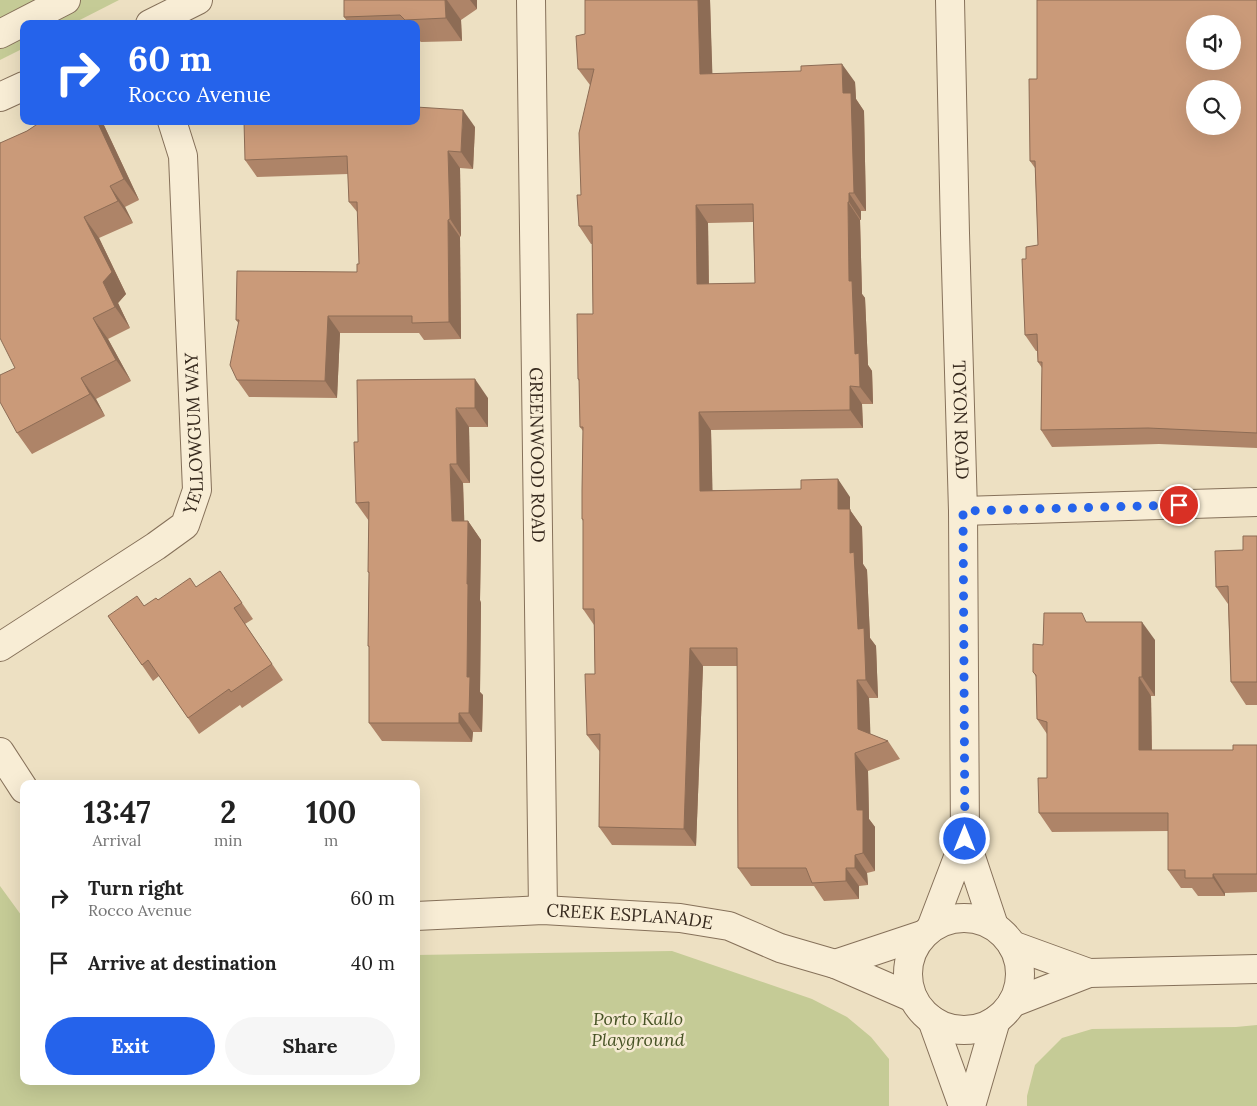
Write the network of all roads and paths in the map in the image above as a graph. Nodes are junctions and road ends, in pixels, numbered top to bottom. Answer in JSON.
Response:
{"nodes":[{"id":1,"x":66,"y":0,"type":"edge"},
{"id":2,"x":198,"y":0,"type":"edge"},
{"id":3,"x":531,"y":0,"type":"edge"},
{"id":4,"x":950,"y":0,"type":"edge"},
{"id":5,"x":27,"y":20,"type":"edge"},
{"id":6,"x":158,"y":20,"type":"edge"},
{"id":7,"x":20,"y":24,"type":"edge"},
{"id":8,"x":0,"y":34,"type":"edge"},
{"id":9,"x":20,"y":88,"type":"edge"},
{"id":10,"x":0,"y":97,"type":"edge"},
{"id":11,"x":173,"y":125,"type":"edge"},
{"id":12,"x":1257,"y":502,"type":"edge"},
{"id":13,"x":963,"y":511,"type":"junction"},
{"id":14,"x":0,"y":647,"type":"edge"},
{"id":15,"x":0,"y":752,"type":"edge"},
{"id":16,"x":20,"y":783,"type":"edge"},
{"id":17,"x":965,"y":839,"type":"junction"},
{"id":18,"x":543,"y":910,"type":"junction"},
{"id":19,"x":420,"y":916,"type":"edge"},
{"id":20,"x":927,"y":931,"type":"junction"},
{"id":21,"x":1003,"y":935,"type":"junction"},
{"id":22,"x":834,"y":964,"type":"junction"},
{"id":23,"x":1257,"y":969,"type":"edge"},
{"id":24,"x":1088,"y":973,"type":"junction"},
{"id":25,"x":913,"y":998,"type":"junction"},
{"id":26,"x":1004,"y":1012,"type":"junction"},
{"id":27,"x":932,"y":1020,"type":"junction"},
{"id":28,"x":963,"y":1106,"type":"edge"},
{"id":29,"x":970,"y":1106,"type":"edge"}],
"edges":[{"from":1,"to":5,"type":"street"},
{"from":2,"to":6,"type":"street"},
{"from":3,"to":18,"type":"street","name":"GREENWOOD ROAD"},
{"from":4,"to":13,"type":"street","name":"TOYON ROAD"},
{"from":7,"to":8,"type":"street"},
{"from":9,"to":10,"type":"street"},
{"from":11,"to":14,"type":"street","name":"YELLOWGUM WAY"},
{"from":12,"to":13,"type":"street"},
{"from":13,"to":17,"type":"street","name":"TOYON ROAD"},
{"from":15,"to":16,"type":"street"},
{"from":17,"to":20,"type":"street","name":"TOYON ROAD"},
{"from":17,"to":21,"type":"street","name":"TOYON ROAD"},
{"from":18,"to":19,"type":"street","name":"CREEK ESPLANADE"},
{"from":18,"to":22,"type":"street","name":"CREEK ESPLANADE"},
{"from":20,"to":21,"type":"street"},
{"from":20,"to":22,"type":"street"},
{"from":20,"to":25,"type":"street"},
{"from":21,"to":24,"type":"street"},
{"from":21,"to":26,"type":"street"},
{"from":22,"to":25,"type":"street","name":"CREEK ESPLANADE"},
{"from":23,"to":24,"type":"street"},
{"from":24,"to":26,"type":"street"},
{"from":25,"to":27,"type":"street"},
{"from":26,"to":27,"type":"street"},
{"from":26,"to":29,"type":"street"},
{"from":27,"to":28,"type":"street"}]}
